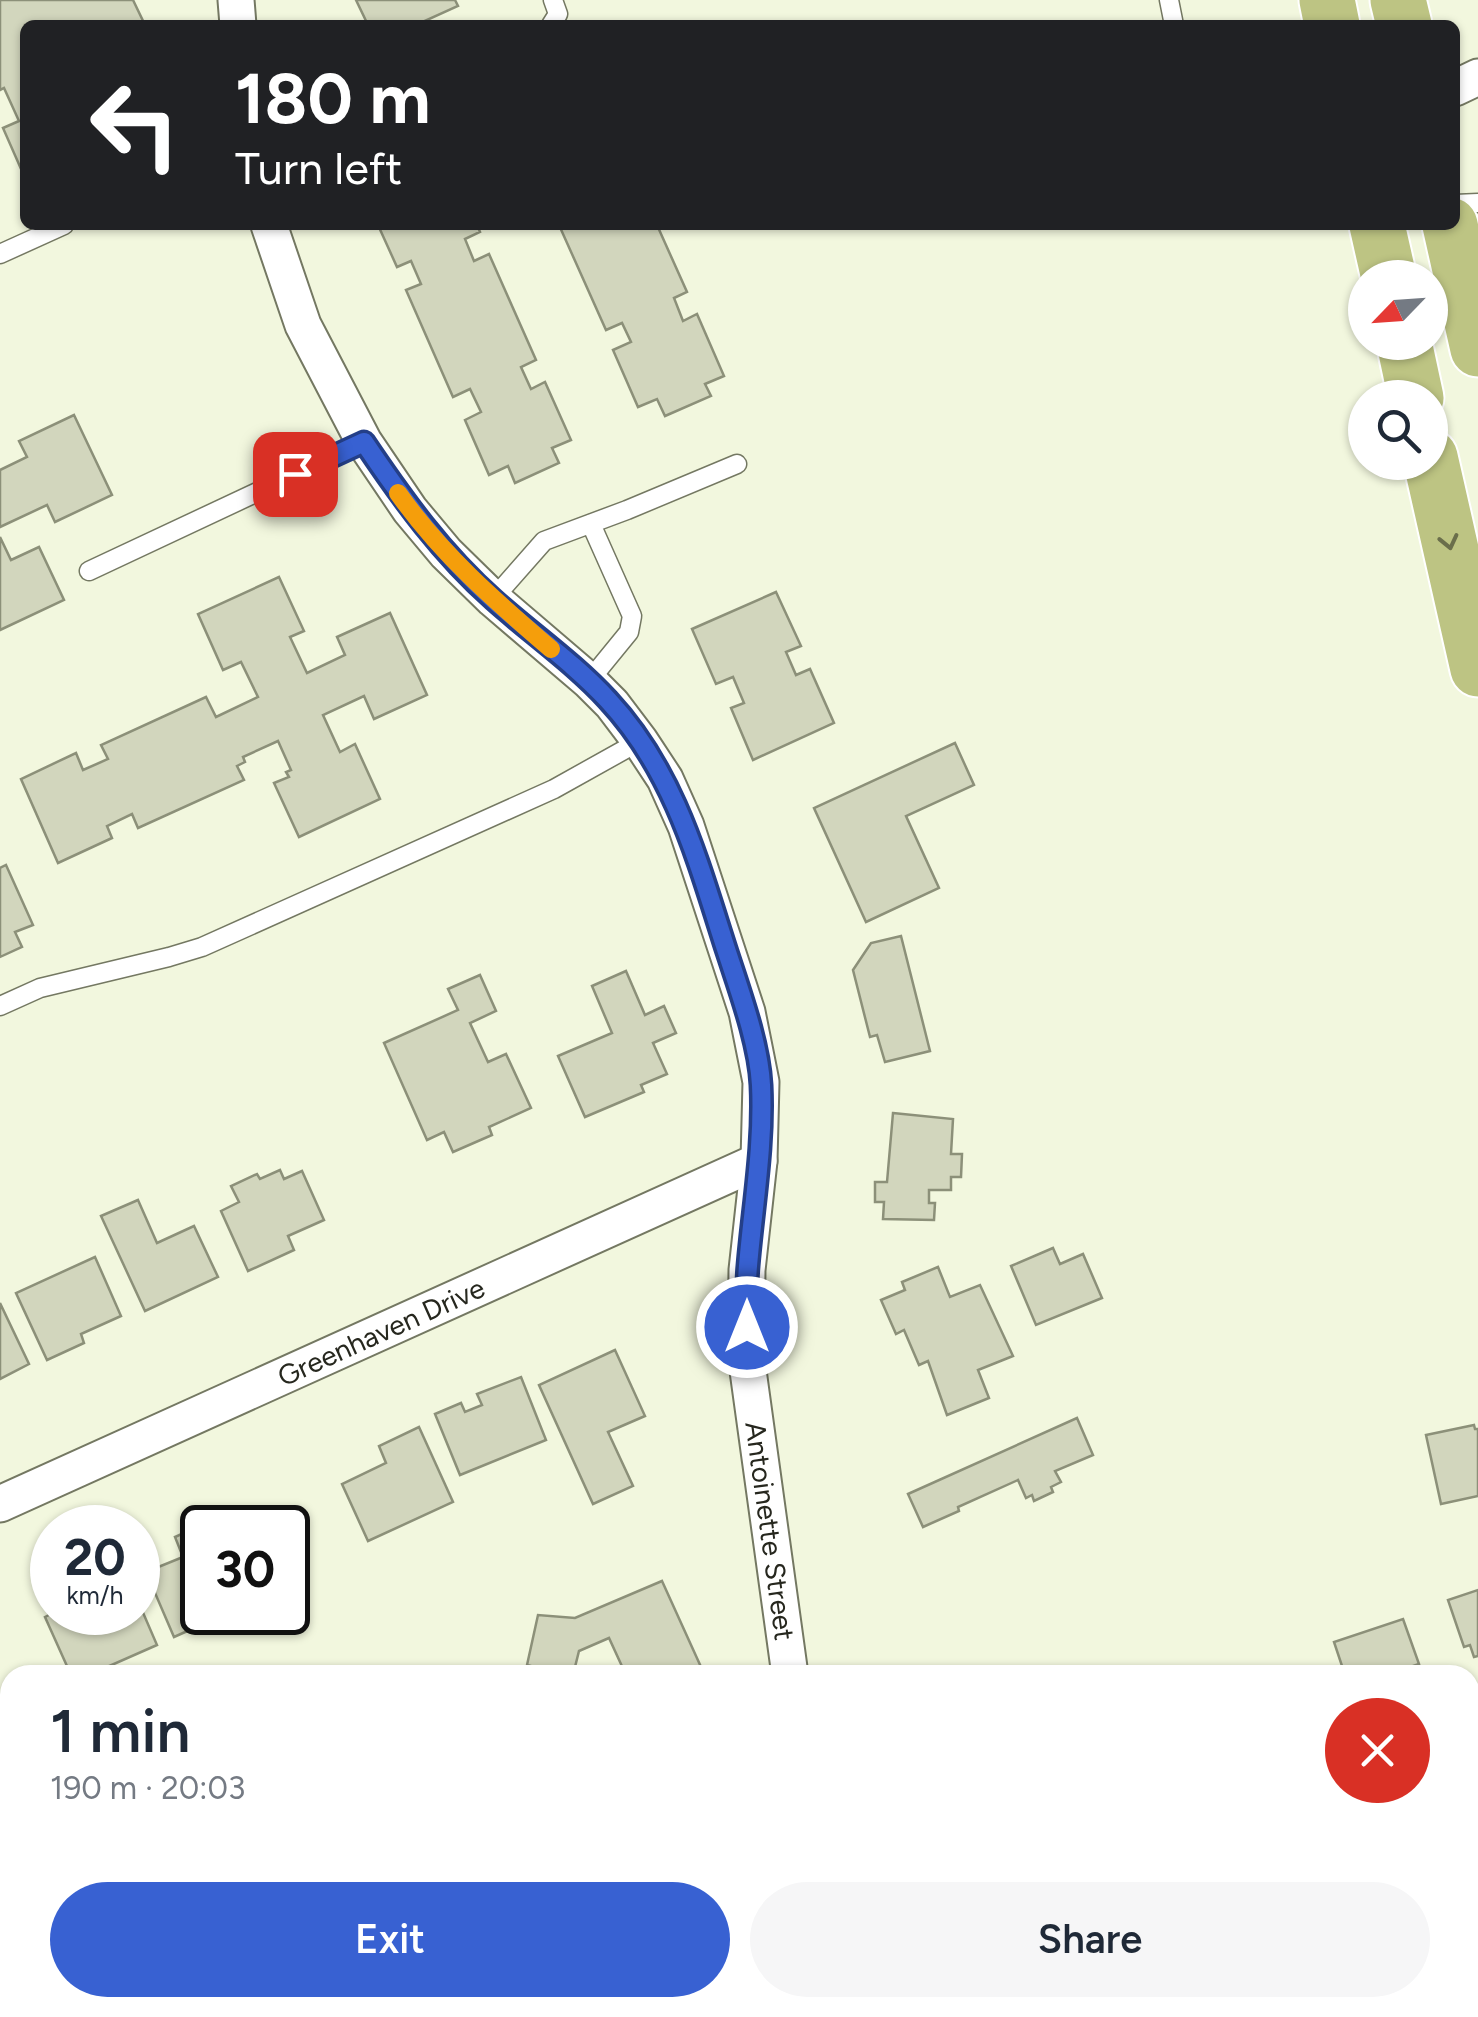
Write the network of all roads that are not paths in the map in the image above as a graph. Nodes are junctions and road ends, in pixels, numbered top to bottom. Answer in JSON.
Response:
{"nodes":[{"id":1,"x":53,"y":230,"type":"edge"},
{"id":2,"x":271,"y":230,"type":"edge"},
{"id":3,"x":1378,"y":230,"type":"edge"},
{"id":4,"x":1451,"y":230,"type":"edge"},
{"id":5,"x":0,"y":254,"type":"edge"},
{"id":6,"x":1385,"y":260,"type":"edge"},
{"id":7,"x":1477,"y":338,"type":"edge"},
{"id":8,"x":364,"y":442,"type":"junction"},
{"id":9,"x":736,"y":464,"type":"dead end"},
{"id":10,"x":1435,"y":480,"type":"edge"},
{"id":11,"x":591,"y":524,"type":"junction"},
{"id":12,"x":89,"y":571,"type":"dead end"},
{"id":13,"x":493,"y":600,"type":"junction"},
{"id":14,"x":1478,"y":669,"type":"edge"},
{"id":15,"x":589,"y":681,"type":"junction"},
{"id":16,"x":640,"y":740,"type":"junction"},
{"id":17,"x":0,"y":1006,"type":"edge"},
{"id":18,"x":760,"y":1161,"type":"junction"},
{"id":19,"x":0,"y":1504,"type":"edge"},
{"id":20,"x":789,"y":1665,"type":"edge"}],
"edges":[{"from":1,"to":5,"type":"lane"},
{"from":2,"to":8,"type":"street","name":"Antoinette Street"},
{"from":3,"to":6,"type":"main road"},
{"from":4,"to":7,"type":"main road"},
{"from":8,"to":12,"type":"lane"},
{"from":8,"to":13,"type":"street","name":"Antoinette Street"},
{"from":9,"to":11,"type":"lane"},
{"from":10,"to":14,"type":"main road","one_way":true},
{"from":11,"to":13,"type":"lane"},
{"from":11,"to":15,"type":"lane"},
{"from":13,"to":15,"type":"street","name":"Antoinette Street"},
{"from":15,"to":16,"type":"street","name":"Antoinette Street"},
{"from":16,"to":17,"type":"lane"},
{"from":16,"to":18,"type":"street","name":"Antoinette Street"},
{"from":18,"to":19,"type":"street","name":"Greenhaven Drive"},
{"from":18,"to":20,"type":"street","name":"Antoinette Street"}]}
